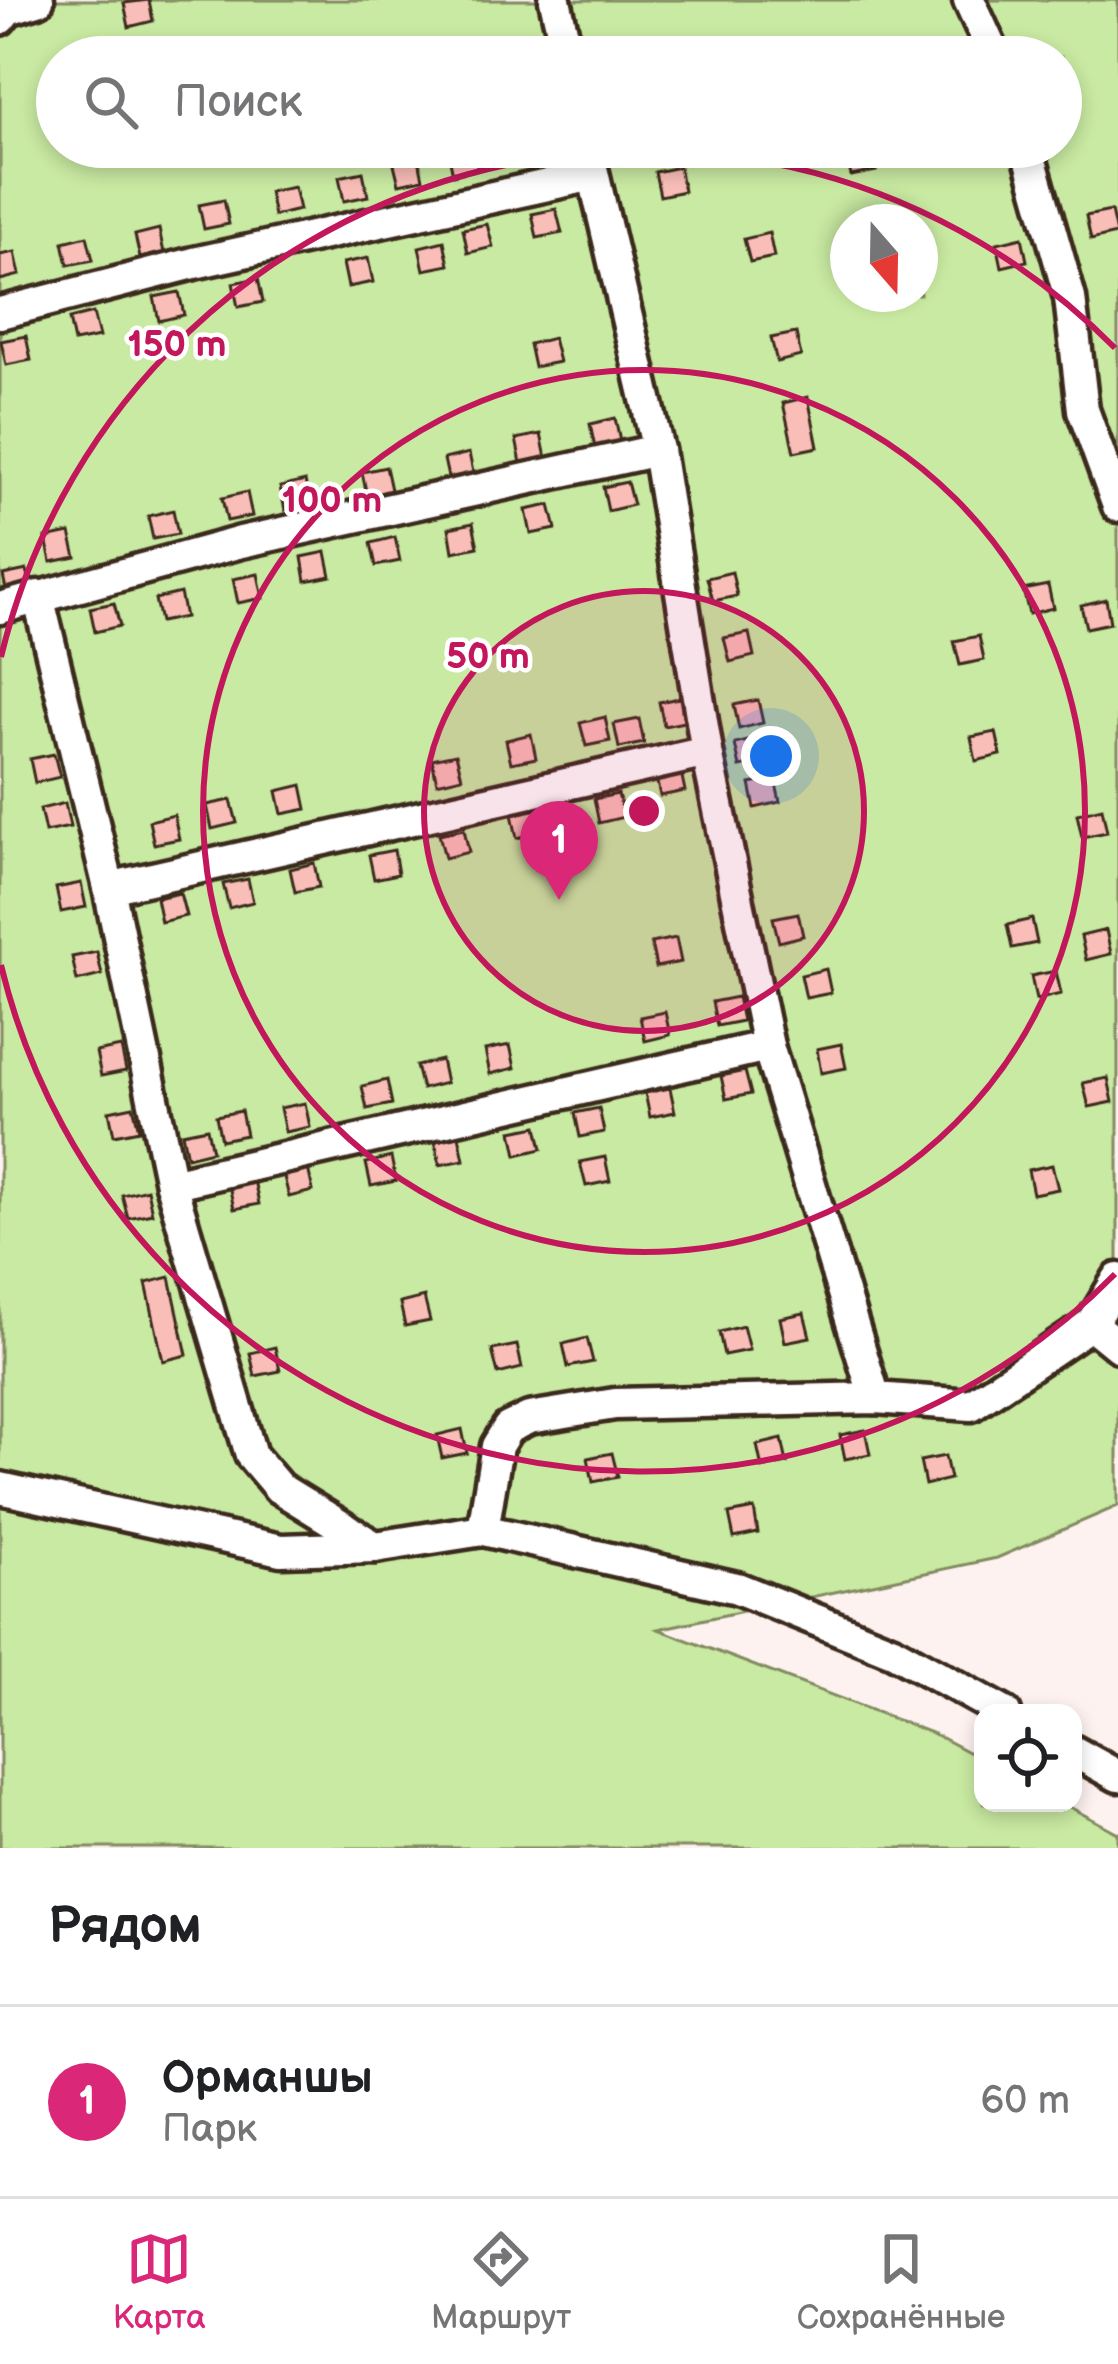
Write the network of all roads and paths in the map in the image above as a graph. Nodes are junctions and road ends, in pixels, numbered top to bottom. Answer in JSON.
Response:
{"nodes":[{"id":1,"x":38,"y":0,"type":"edge"},
{"id":2,"x":555,"y":0,"type":"edge"},
{"id":3,"x":969,"y":0,"type":"edge"},
{"id":4,"x":0,"y":19,"type":"edge"},
{"id":5,"x":563,"y":36,"type":"edge"},
{"id":6,"x":985,"y":36,"type":"edge"},
{"id":7,"x":563,"y":168,"type":"edge"},
{"id":8,"x":592,"y":168,"type":"edge"},
{"id":9,"x":1033,"y":168,"type":"edge"},
{"id":10,"x":0,"y":313,"type":"edge"},
{"id":11,"x":658,"y":450,"type":"junction"},
{"id":12,"x":1118,"y":506,"type":"edge"},
{"id":13,"x":38,"y":596,"type":"junction"},
{"id":14,"x":0,"y":608,"type":"edge"},
{"id":15,"x":707,"y":752,"type":"junction"},
{"id":16,"x":109,"y":888,"type":"junction"},
{"id":17,"x":768,"y":1046,"type":"junction"},
{"id":18,"x":171,"y":1184,"type":"junction"},
{"id":19,"x":1118,"y":1280,"type":"edge"},
{"id":20,"x":1091,"y":1324,"type":"junction"},
{"id":21,"x":1118,"y":1346,"type":"edge"},
{"id":22,"x":875,"y":1398,"type":"junction"},
{"id":23,"x":0,"y":1487,"type":"edge"},
{"id":24,"x":483,"y":1530,"type":"junction"},
{"id":25,"x":376,"y":1547,"type":"junction"},
{"id":26,"x":989,"y":1704,"type":"edge"},
{"id":27,"x":1082,"y":1756,"type":"edge"},
{"id":28,"x":1118,"y":1776,"type":"edge"}],
"edges":[{"from":1,"to":4,"type":"street"},
{"from":2,"to":5,"type":"street"},
{"from":3,"to":6,"type":"street"},
{"from":7,"to":10,"type":"street"},
{"from":8,"to":11,"type":"street"},
{"from":9,"to":12,"type":"street"},
{"from":11,"to":13,"type":"street"},
{"from":11,"to":15,"type":"street"},
{"from":13,"to":14,"type":"street"},
{"from":13,"to":16,"type":"street"},
{"from":15,"to":16,"type":"street"},
{"from":15,"to":17,"type":"street"},
{"from":16,"to":18,"type":"street"},
{"from":17,"to":18,"type":"street"},
{"from":17,"to":22,"type":"street"},
{"from":18,"to":25,"type":"street"},
{"from":19,"to":20,"type":"street"},
{"from":20,"to":21,"type":"street"},
{"from":20,"to":22,"type":"street"},
{"from":22,"to":24,"type":"street"},
{"from":23,"to":25,"type":"street"},
{"from":24,"to":25,"type":"street"},
{"from":24,"to":26,"type":"street"},
{"from":27,"to":28,"type":"street"}]}
